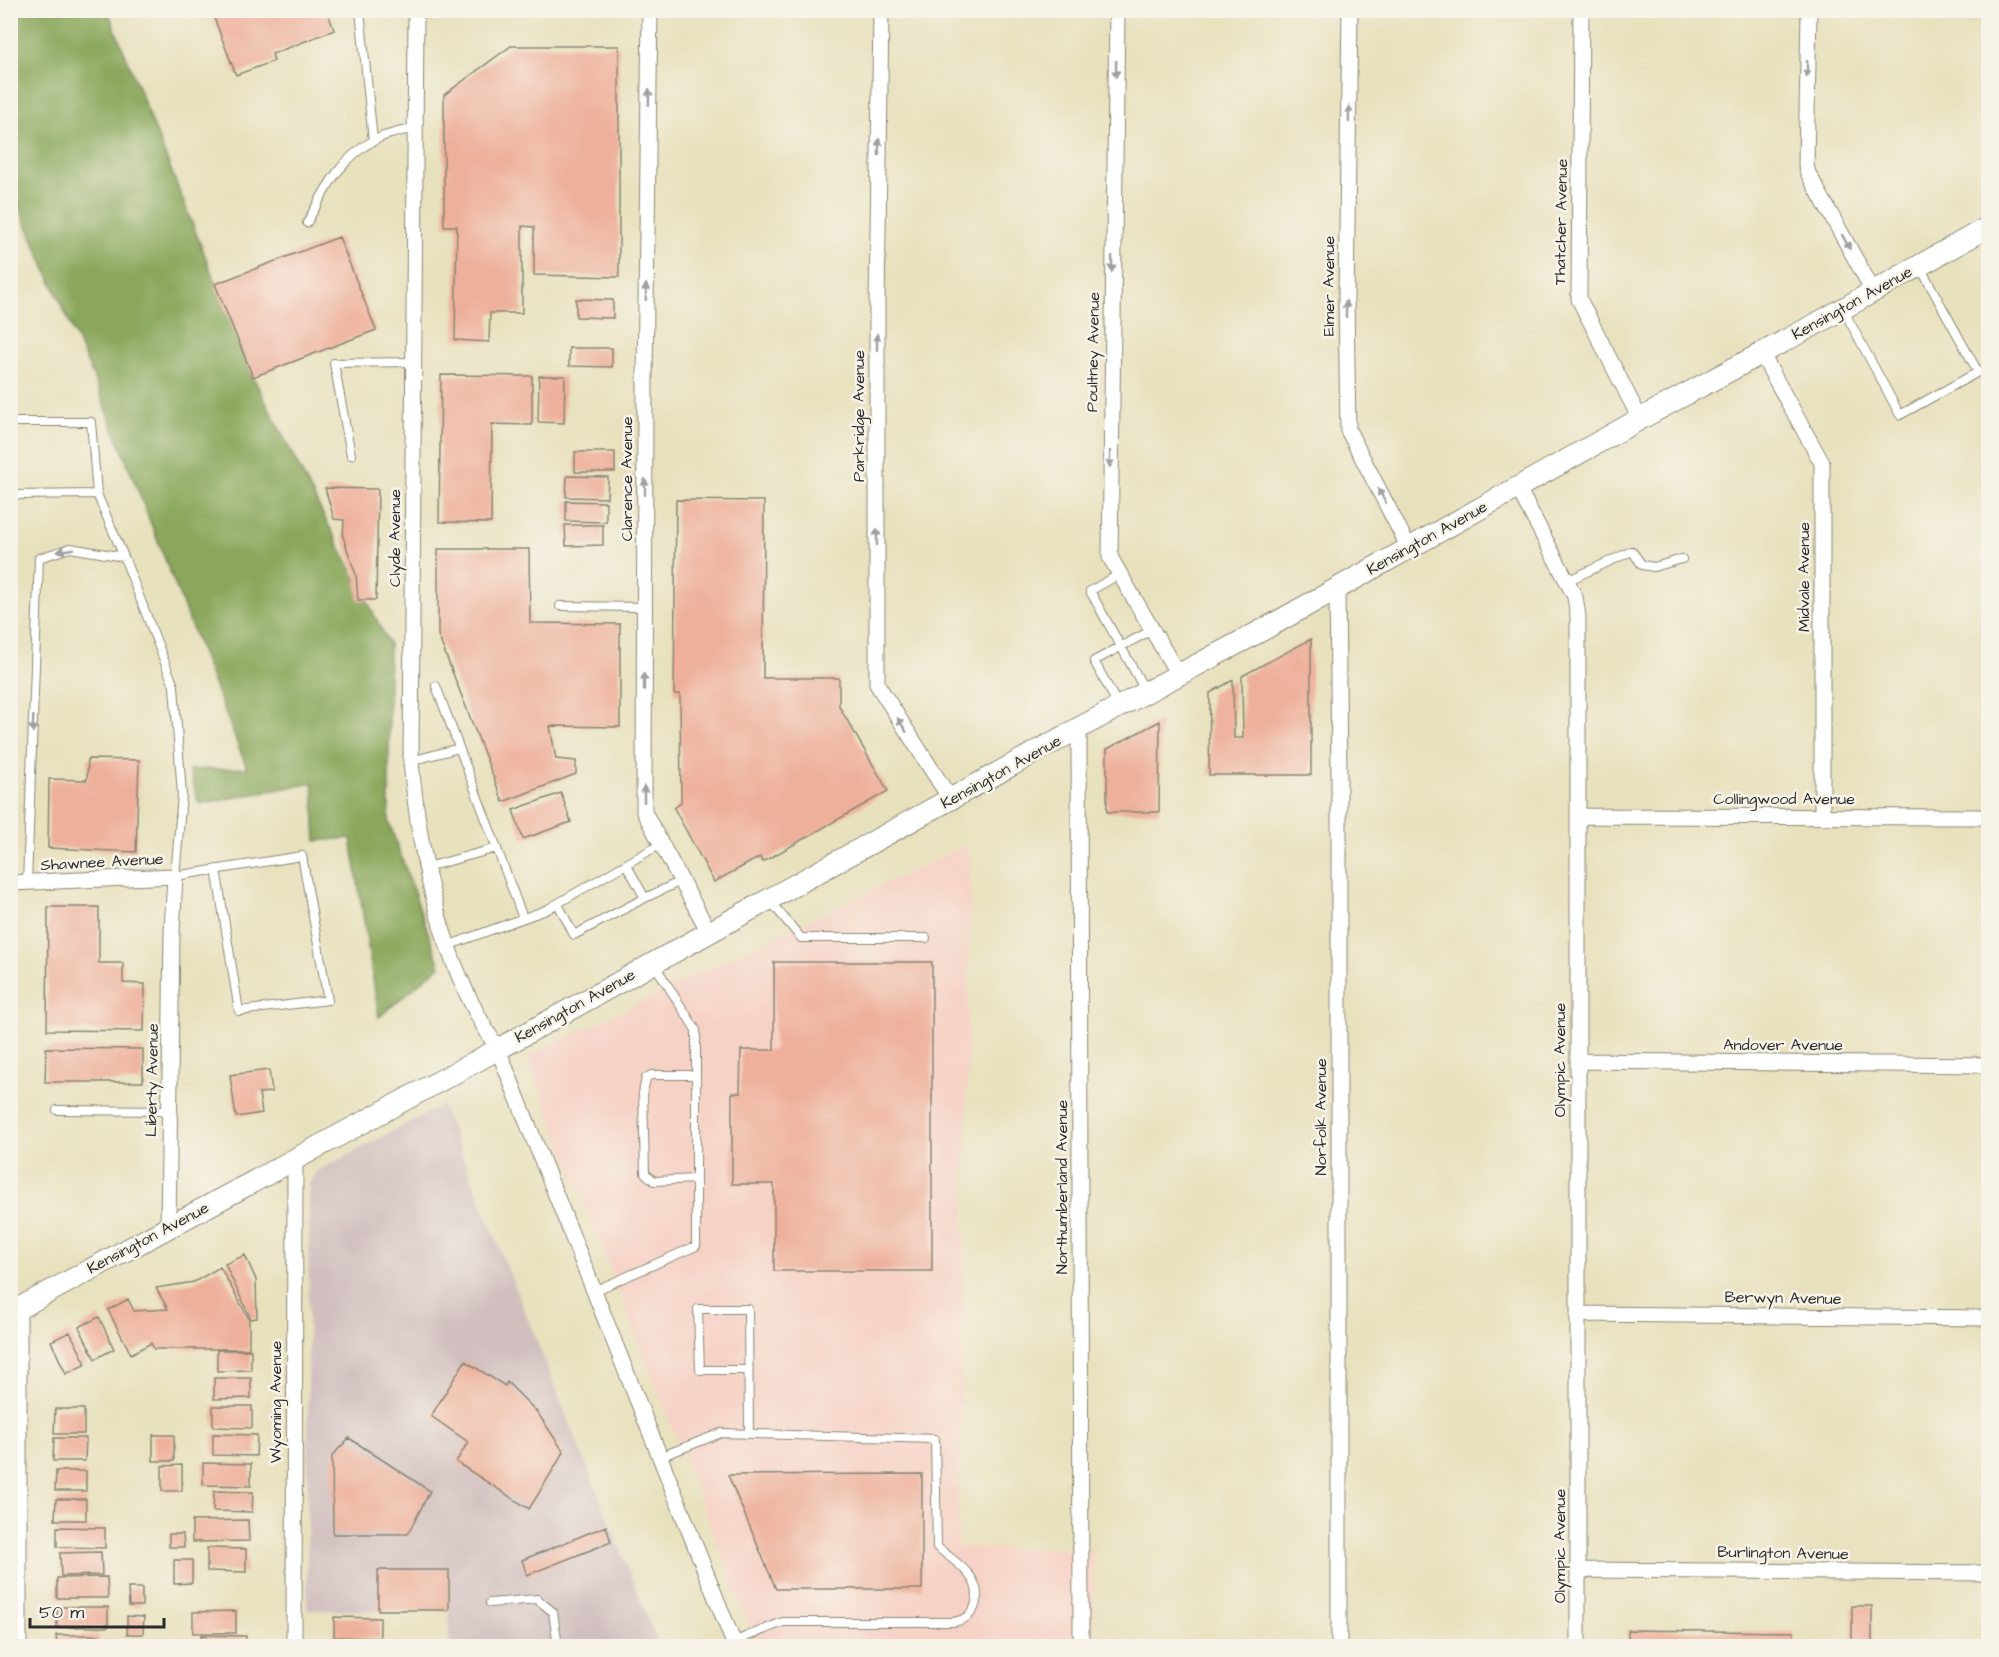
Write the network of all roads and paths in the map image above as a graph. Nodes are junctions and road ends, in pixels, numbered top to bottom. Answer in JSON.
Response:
{"nodes":[{"id":1,"x":360,"y":10,"type":"edge"},
{"id":2,"x":416,"y":10,"type":"edge"},
{"id":3,"x":650,"y":10,"type":"edge"},
{"id":4,"x":881,"y":10,"type":"edge"},
{"id":5,"x":1117,"y":10,"type":"edge"},
{"id":6,"x":1350,"y":10,"type":"edge"},
{"id":7,"x":1581,"y":10,"type":"edge"},
{"id":8,"x":1809,"y":10,"type":"edge"},
{"id":9,"x":416,"y":128,"type":"junction"},
{"id":10,"x":373,"y":141,"type":"junction"},
{"id":11,"x":308,"y":223,"type":"dead end"},
{"id":12,"x":1989,"y":227,"type":"edge"},
{"id":13,"x":1920,"y":265,"type":"junction"},
{"id":14,"x":1873,"y":291,"type":"junction"},
{"id":15,"x":1843,"y":308,"type":"junction"},
{"id":16,"x":1761,"y":353,"type":"junction"},
{"id":17,"x":414,"y":362,"type":"junction"},
{"id":18,"x":1640,"y":419,"type":"junction"},
{"id":19,"x":10,"y":422,"type":"edge"},
{"id":20,"x":351,"y":454,"type":"dead end"},
{"id":21,"x":1518,"y":488,"type":"junction"},
{"id":22,"x":97,"y":494,"type":"junction"},
{"id":23,"x":12,"y":495,"type":"dead end"},
{"id":24,"x":1409,"y":548,"type":"junction"},
{"id":25,"x":124,"y":557,"type":"junction"},
{"id":26,"x":1682,"y":560,"type":"dead end"},
{"id":27,"x":1120,"y":574,"type":"junction"},
{"id":28,"x":1567,"y":581,"type":"junction"},
{"id":29,"x":1337,"y":588,"type":"junction"},
{"id":30,"x":561,"y":606,"type":"dead end"},
{"id":31,"x":645,"y":607,"type":"junction"},
{"id":32,"x":1152,"y":630,"type":"junction"},
{"id":33,"x":1120,"y":647,"type":"junction"},
{"id":34,"x":1179,"y":676,"type":"junction"},
{"id":35,"x":436,"y":686,"type":"dead end"},
{"id":36,"x":1146,"y":693,"type":"junction"},
{"id":37,"x":1120,"y":707,"type":"junction"},
{"id":38,"x":1079,"y":728,"type":"junction"},
{"id":39,"x":459,"y":748,"type":"junction"},
{"id":40,"x":411,"y":761,"type":"junction"},
{"id":41,"x":951,"y":800,"type":"junction"},
{"id":42,"x":1579,"y":816,"type":"junction"},
{"id":43,"x":1822,"y":817,"type":"junction"},
{"id":44,"x":1989,"y":817,"type":"edge"},
{"id":45,"x":661,"y":844,"type":"junction"},
{"id":46,"x":496,"y":848,"type":"junction"},
{"id":47,"x":626,"y":864,"type":"junction"},
{"id":48,"x":427,"y":867,"type":"junction"},
{"id":49,"x":216,"y":869,"type":"junction"},
{"id":50,"x":175,"y":876,"type":"junction"},
{"id":51,"x":681,"y":881,"type":"junction"},
{"id":52,"x":10,"y":883,"type":"edge"},
{"id":53,"x":27,"y":884,"type":"junction"},
{"id":54,"x":645,"y":898,"type":"junction"},
{"id":55,"x":769,"y":900,"type":"junction"},
{"id":56,"x":558,"y":904,"type":"junction"},
{"id":57,"x":523,"y":918,"type":"junction"},
{"id":58,"x":172,"y":932,"type":"joint"},
{"id":59,"x":709,"y":932,"type":"junction"},
{"id":60,"x":926,"y":938,"type":"dead end"},
{"id":61,"x":447,"y":946,"type":"junction"},
{"id":62,"x":653,"y":963,"type":"junction"},
{"id":63,"x":498,"y":1049,"type":"junction"},
{"id":64,"x":1578,"y":1061,"type":"junction"},
{"id":65,"x":1989,"y":1065,"type":"edge"},
{"id":66,"x":696,"y":1075,"type":"junction"},
{"id":67,"x":57,"y":1110,"type":"dead end"},
{"id":68,"x":169,"y":1111,"type":"junction"},
{"id":69,"x":295,"y":1158,"type":"junction"},
{"id":70,"x":696,"y":1179,"type":"junction"},
{"id":71,"x":168,"y":1228,"type":"junction"},
{"id":72,"x":594,"y":1291,"type":"junction"},
{"id":73,"x":14,"y":1310,"type":"edge"},
{"id":74,"x":1578,"y":1314,"type":"junction"},
{"id":75,"x":1989,"y":1318,"type":"edge"},
{"id":76,"x":749,"y":1370,"type":"junction"},
{"id":77,"x":749,"y":1433,"type":"junction"},
{"id":78,"x":660,"y":1457,"type":"junction"},
{"id":79,"x":1578,"y":1570,"type":"junction"},
{"id":80,"x":1989,"y":1573,"type":"edge"},
{"id":81,"x":490,"y":1603,"type":"dead end"},
{"id":82,"x":734,"y":1644,"type":"edge"},
{"id":83,"x":19,"y":1647,"type":"edge"},
{"id":84,"x":294,"y":1647,"type":"edge"},
{"id":85,"x":558,"y":1647,"type":"edge"},
{"id":86,"x":1081,"y":1647,"type":"edge"},
{"id":87,"x":1339,"y":1647,"type":"edge"},
{"id":88,"x":1578,"y":1647,"type":"edge"}],
"edges":[{"from":1,"to":10,"type":"lane"},
{"from":2,"to":9,"type":"street","name":"Clyde Avenue"},
{"from":31,"to":3,"type":"street","name":"Clarence Avenue","one_way":true},
{"from":41,"to":4,"type":"street","name":"Parkridge Avenue","one_way":true},
{"from":5,"to":27,"type":"street","name":"Poultney Avenue","one_way":true},
{"from":24,"to":6,"type":"street","name":"Elmer Avenue","one_way":true},
{"from":7,"to":18,"type":"street","name":"Thatcher Avenue"},
{"from":8,"to":14,"type":"street","one_way":true},
{"from":9,"to":10,"type":"lane"},
{"from":9,"to":17,"type":"street","name":"Clyde Avenue"},
{"from":10,"to":11,"type":"lane"},
{"from":12,"to":13,"type":"street","name":"Kensington Avenue"},
{"from":13,"to":14,"type":"street","name":"Kensington Avenue"},
{"from":13,"to":15,"type":"lane"},
{"from":14,"to":15,"type":"street","name":"Kensington Avenue"},
{"from":15,"to":16,"type":"street","name":"Kensington Avenue"},
{"from":16,"to":18,"type":"street","name":"Kensington Avenue"},
{"from":16,"to":43,"type":"street","name":"Midvale Avenue"},
{"from":17,"to":20,"type":"lane"},
{"from":17,"to":40,"type":"street","name":"Clyde Avenue"},
{"from":18,"to":21,"type":"street","name":"Kensington Avenue"},
{"from":19,"to":22,"type":"lane"},
{"from":21,"to":24,"type":"street","name":"Kensington Avenue"},
{"from":21,"to":28,"type":"street","name":"Olympic Avenue"},
{"from":22,"to":23,"type":"lane"},
{"from":22,"to":25,"type":"lane"},
{"from":24,"to":29,"type":"street","name":"Kensington Avenue"},
{"from":25,"to":50,"type":"lane"},
{"from":25,"to":53,"type":"lane","one_way":true},
{"from":26,"to":28,"type":"lane"},
{"from":27,"to":32,"type":"street","name":"Poultney Avenue"},
{"from":27,"to":33,"type":"lane"},
{"from":28,"to":42,"type":"street","name":"Olympic Avenue"},
{"from":29,"to":34,"type":"street","name":"Kensington Avenue"},
{"from":29,"to":87,"type":"street","name":"Norfolk Avenue"},
{"from":30,"to":31,"type":"lane"},
{"from":45,"to":31,"type":"street","name":"Clarence Avenue","one_way":true},
{"from":32,"to":33,"type":"lane"},
{"from":32,"to":34,"type":"street","name":"Poultney Avenue"},
{"from":33,"to":36,"type":"lane"},
{"from":33,"to":37,"type":"lane"},
{"from":34,"to":36,"type":"street","name":"Kensington Avenue"},
{"from":35,"to":39,"type":"lane"},
{"from":36,"to":37,"type":"street","name":"Kensington Avenue"},
{"from":37,"to":38,"type":"street","name":"Kensington Avenue"},
{"from":38,"to":41,"type":"street","name":"Kensington Avenue"},
{"from":38,"to":86,"type":"street","name":"Northumberland Avenue"},
{"from":39,"to":40,"type":"lane"},
{"from":39,"to":46,"type":"lane"},
{"from":40,"to":48,"type":"street","name":"Clyde Avenue"},
{"from":41,"to":55,"type":"street","name":"Kensington Avenue"},
{"from":42,"to":43,"type":"street","name":"Collingwood Avenue"},
{"from":42,"to":64,"type":"street","name":"Olympic Avenue"},
{"from":43,"to":44,"type":"street","name":"Collingwood Avenue"},
{"from":45,"to":47,"type":"lane"},
{"from":45,"to":51,"type":"street","name":"Clarence Avenue"},
{"from":46,"to":48,"type":"lane"},
{"from":46,"to":57,"type":"lane"},
{"from":47,"to":54,"type":"lane"},
{"from":47,"to":56,"type":"lane"},
{"from":48,"to":61,"type":"street","name":"Clyde Avenue"},
{"from":49,"to":49,"type":"lane"},
{"from":49,"to":50,"type":"lane"},
{"from":50,"to":53,"type":"street","name":"Shawnee Avenue"},
{"from":50,"to":58,"type":"street","name":"Shawnee Avenue"},
{"from":51,"to":54,"type":"lane"},
{"from":51,"to":59,"type":"street","name":"Clarence Avenue"},
{"from":52,"to":53,"type":"street","name":"Shawnee Avenue"},
{"from":54,"to":56,"type":"lane"},
{"from":55,"to":59,"type":"street","name":"Kensington Avenue"},
{"from":55,"to":60,"type":"lane"},
{"from":56,"to":57,"type":"lane"},
{"from":57,"to":61,"type":"lane"},
{"from":58,"to":68,"type":"street","name":"Liberty Avenue"},
{"from":59,"to":62,"type":"street","name":"Kensington Avenue"},
{"from":61,"to":63,"type":"street","name":"Clyde Avenue"},
{"from":62,"to":63,"type":"street","name":"Kensington Avenue"},
{"from":62,"to":66,"type":"lane"},
{"from":63,"to":69,"type":"street","name":"Kensington Avenue"},
{"from":63,"to":72,"type":"street","name":"Clyde Avenue"},
{"from":64,"to":65,"type":"street","name":"Andover Avenue"},
{"from":64,"to":74,"type":"street","name":"Olympic Avenue"},
{"from":66,"to":70,"type":"lane"},
{"from":66,"to":70,"type":"lane"},
{"from":67,"to":68,"type":"lane"},
{"from":68,"to":71,"type":"street","name":"Liberty Avenue"},
{"from":69,"to":71,"type":"street","name":"Kensington Avenue"},
{"from":69,"to":84,"type":"street","name":"Wyoming Avenue"},
{"from":70,"to":72,"type":"lane"},
{"from":71,"to":73,"type":"street","name":"Kensington Avenue"},
{"from":72,"to":78,"type":"street","name":"Clyde Avenue"},
{"from":73,"to":83,"type":"street"},
{"from":74,"to":75,"type":"street","name":"Berwyn Avenue"},
{"from":74,"to":79,"type":"street","name":"Olympic Avenue"},
{"from":76,"to":76,"type":"lane"},
{"from":76,"to":77,"type":"lane"},
{"from":77,"to":78,"type":"lane"},
{"from":77,"to":82,"type":"lane"},
{"from":78,"to":82,"type":"street","name":"Clyde Avenue"},
{"from":79,"to":80,"type":"street","name":"Burlington Avenue"},
{"from":79,"to":88,"type":"street","name":"Olympic Avenue"},
{"from":81,"to":85,"type":"lane"}]}
